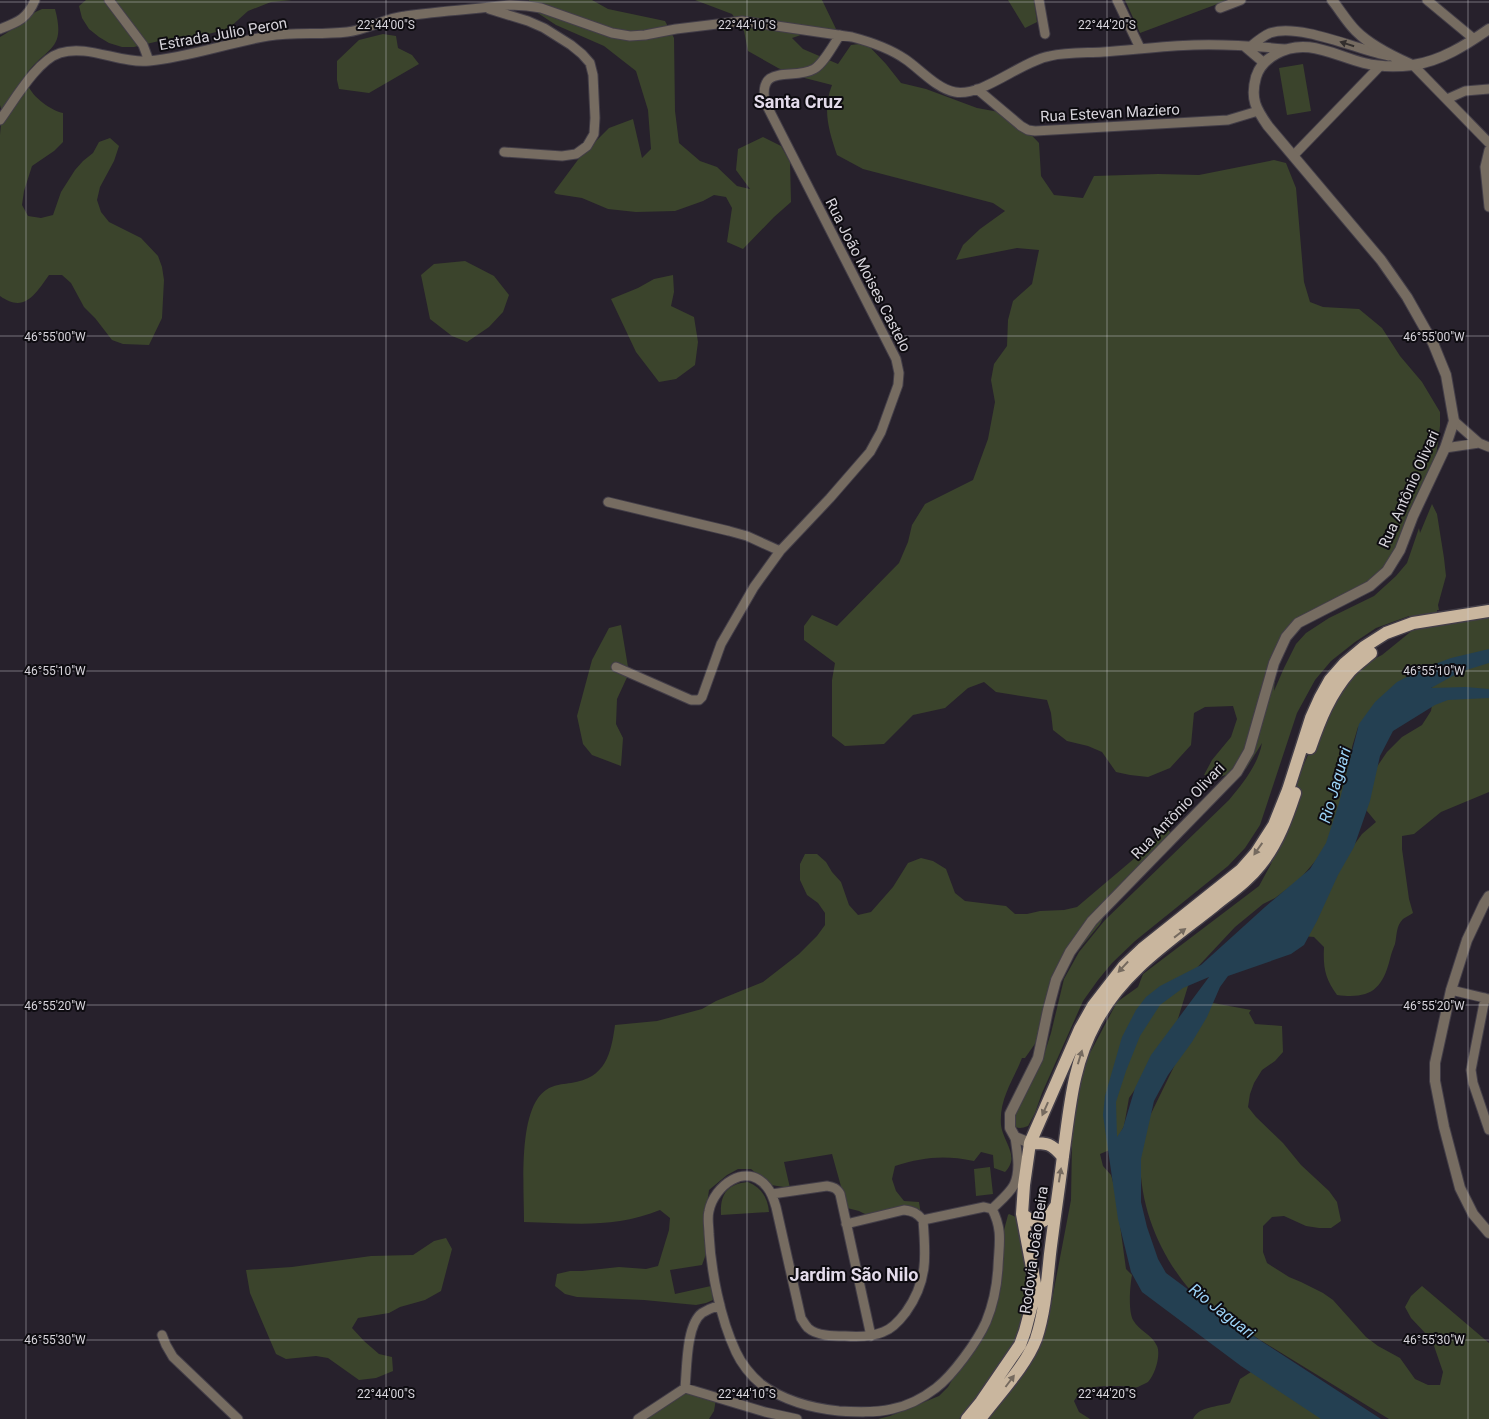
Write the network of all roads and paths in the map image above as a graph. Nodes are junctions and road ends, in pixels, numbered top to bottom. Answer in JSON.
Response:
{"nodes":[{"id":1,"x":36,"y":0,"type":"edge"},
{"id":2,"x":109,"y":0,"type":"edge"},
{"id":3,"x":1039,"y":0,"type":"edge"},
{"id":4,"x":1117,"y":0,"type":"edge"},
{"id":5,"x":1241,"y":0,"type":"edge"},
{"id":6,"x":1332,"y":0,"type":"edge"},
{"id":7,"x":1427,"y":0,"type":"edge"},
{"id":8,"x":487,"y":8,"type":"junction"},
{"id":9,"x":1220,"y":8,"type":"dead end"},
{"id":10,"x":0,"y":29,"type":"edge"},
{"id":11,"x":1489,"y":29,"type":"edge"},
{"id":12,"x":1045,"y":34,"type":"dead end"},
{"id":13,"x":840,"y":35,"type":"junction"},
{"id":14,"x":1474,"y":39,"type":"junction"},
{"id":15,"x":1247,"y":46,"type":"junction"},
{"id":16,"x":1140,"y":48,"type":"junction"},
{"id":17,"x":1285,"y":49,"type":"junction"},
{"id":18,"x":1394,"y":57,"type":"junction"},
{"id":19,"x":149,"y":61,"type":"junction"},
{"id":20,"x":1264,"y":63,"type":"junction"},
{"id":21,"x":1413,"y":65,"type":"junction"},
{"id":22,"x":1380,"y":66,"type":"junction"},
{"id":23,"x":977,"y":89,"type":"junction"},
{"id":24,"x":1489,"y":89,"type":"edge"},
{"id":25,"x":1447,"y":99,"type":"junction"},
{"id":26,"x":1258,"y":112,"type":"junction"},
{"id":27,"x":0,"y":120,"type":"edge"},
{"id":28,"x":1489,"y":143,"type":"edge"},
{"id":29,"x":1489,"y":150,"type":"edge"},
{"id":30,"x":504,"y":152,"type":"dead end"},
{"id":31,"x":1293,"y":156,"type":"junction"},
{"id":32,"x":1489,"y":207,"type":"edge"},
{"id":33,"x":1454,"y":421,"type":"junction"},
{"id":34,"x":1479,"y":443,"type":"junction"},
{"id":35,"x":1489,"y":447,"type":"edge"},
{"id":36,"x":1445,"y":448,"type":"junction"},
{"id":37,"x":608,"y":502,"type":"dead end"},
{"id":38,"x":780,"y":551,"type":"junction"},
{"id":39,"x":1489,"y":611,"type":"edge"},
{"id":40,"x":1489,"y":619,"type":"edge"},
{"id":41,"x":616,"y":667,"type":"dead end"},
{"id":42,"x":1489,"y":896,"type":"edge"},
{"id":43,"x":1451,"y":990,"type":"junction"},
{"id":44,"x":1487,"y":998,"type":"edge"},
{"id":45,"x":1489,"y":1130,"type":"edge"},
{"id":46,"x":1015,"y":1137,"type":"junction"},
{"id":47,"x":1030,"y":1143,"type":"junction"},
{"id":48,"x":1063,"y":1157,"type":"junction"},
{"id":49,"x":772,"y":1194,"type":"junction"},
{"id":50,"x":1056,"y":1206,"type":"junction"},
{"id":51,"x":992,"y":1209,"type":"junction"},
{"id":52,"x":1022,"y":1214,"type":"junction"},
{"id":53,"x":923,"y":1220,"type":"junction"},
{"id":54,"x":846,"y":1224,"type":"junction"},
{"id":55,"x":1489,"y":1233,"type":"edge"},
{"id":56,"x":720,"y":1305,"type":"junction"},
{"id":57,"x":162,"y":1335,"type":"dead end"},
{"id":58,"x":871,"y":1336,"type":"junction"},
{"id":59,"x":685,"y":1388,"type":"junction"},
{"id":60,"x":851,"y":1415,"type":"edge"},
{"id":61,"x":238,"y":1419,"type":"edge"},
{"id":62,"x":638,"y":1419,"type":"edge"},
{"id":63,"x":797,"y":1419,"type":"edge"},
{"id":64,"x":968,"y":1419,"type":"edge"},
{"id":65,"x":980,"y":1419,"type":"edge"}],
"edges":[{"from":1,"to":10,"type":"street"},
{"from":2,"to":19,"type":"street"},
{"from":3,"to":12,"type":"street"},
{"from":4,"to":16,"type":"street"},
{"from":5,"to":9,"type":"street"},
{"from":6,"to":18,"type":"street"},
{"from":7,"to":14,"type":"street"},
{"from":8,"to":13,"type":"street","name":"Estrada Julio Peron"},
{"from":8,"to":19,"type":"street","name":"Estrada Julio Peron"},
{"from":8,"to":30,"type":"street"},
{"from":11,"to":14,"type":"street"},
{"from":13,"to":23,"type":"street","name":"Estrada Julio Peron"},
{"from":13,"to":38,"type":"street","name":"Rua João Moises Castelo"},
{"from":14,"to":21,"type":"street"},
{"from":15,"to":16,"type":"street","name":"Estrada Julio Peron"},
{"from":15,"to":17,"type":"street","name":"Estrada Julio Peron"},
{"from":18,"to":15,"type":"street","one_way":true},
{"from":15,"to":20,"type":"street"},
{"from":16,"to":23,"type":"street","name":"Estrada Julio Peron"},
{"from":17,"to":20,"type":"street"},
{"from":17,"to":22,"type":"street"},
{"from":18,"to":21,"type":"street"},
{"from":19,"to":27,"type":"street","name":"Estrada Julio Peron"},
{"from":20,"to":26,"type":"street","name":"Rua Antônio Olivari"},
{"from":21,"to":22,"type":"street"},
{"from":21,"to":25,"type":"street"},
{"from":22,"to":31,"type":"street"},
{"from":23,"to":26,"type":"street","name":"Rua Estevan Maziero"},
{"from":24,"to":25,"type":"street"},
{"from":25,"to":28,"type":"street"},
{"from":26,"to":31,"type":"street","name":"Rua Antônio Olivari"},
{"from":29,"to":32,"type":"street"},
{"from":31,"to":33,"type":"street","name":"Rua Antônio Olivari"},
{"from":33,"to":34,"type":"street"},
{"from":33,"to":36,"type":"street","name":"Rua Antônio Olivari"},
{"from":34,"to":35,"type":"street"},
{"from":34,"to":36,"type":"street"},
{"from":36,"to":46,"type":"street","name":"Rua Antônio Olivari"},
{"from":37,"to":38,"type":"street"},
{"from":38,"to":41,"type":"street","name":"Rua João Moises Castelo"},
{"from":39,"to":47,"type":"main road","name":"Rodovia João Beira","one_way":true},
{"from":48,"to":40,"type":"main road","name":"Rodovia João Beira","one_way":true},
{"from":42,"to":43,"type":"street"},
{"from":43,"to":44,"type":"street"},
{"from":43,"to":55,"type":"street"},
{"from":44,"to":45,"type":"street"},
{"from":46,"to":47,"type":"street"},
{"from":46,"to":51,"type":"street"},
{"from":47,"to":48,"type":"main road"},
{"from":47,"to":52,"type":"main road","name":"Rodovia João Beira"},
{"from":50,"to":48,"type":"main road","name":"Rodovia João Beira","one_way":true},
{"from":49,"to":54,"type":"street"},
{"from":49,"to":56,"type":"street"},
{"from":49,"to":58,"type":"street"},
{"from":50,"to":52,"type":"main road"},
{"from":65,"to":50,"type":"main road","name":"Rodovia João Beira","one_way":true},
{"from":51,"to":53,"type":"street"},
{"from":51,"to":60,"type":"street"},
{"from":52,"to":64,"type":"main road","name":"Rodovia João Beira"},
{"from":53,"to":54,"type":"street"},
{"from":53,"to":58,"type":"street"},
{"from":54,"to":58,"type":"street"},
{"from":56,"to":59,"type":"street"},
{"from":56,"to":60,"type":"street"},
{"from":57,"to":61,"type":"street"},
{"from":59,"to":62,"type":"street"},
{"from":59,"to":63,"type":"street"}]}
